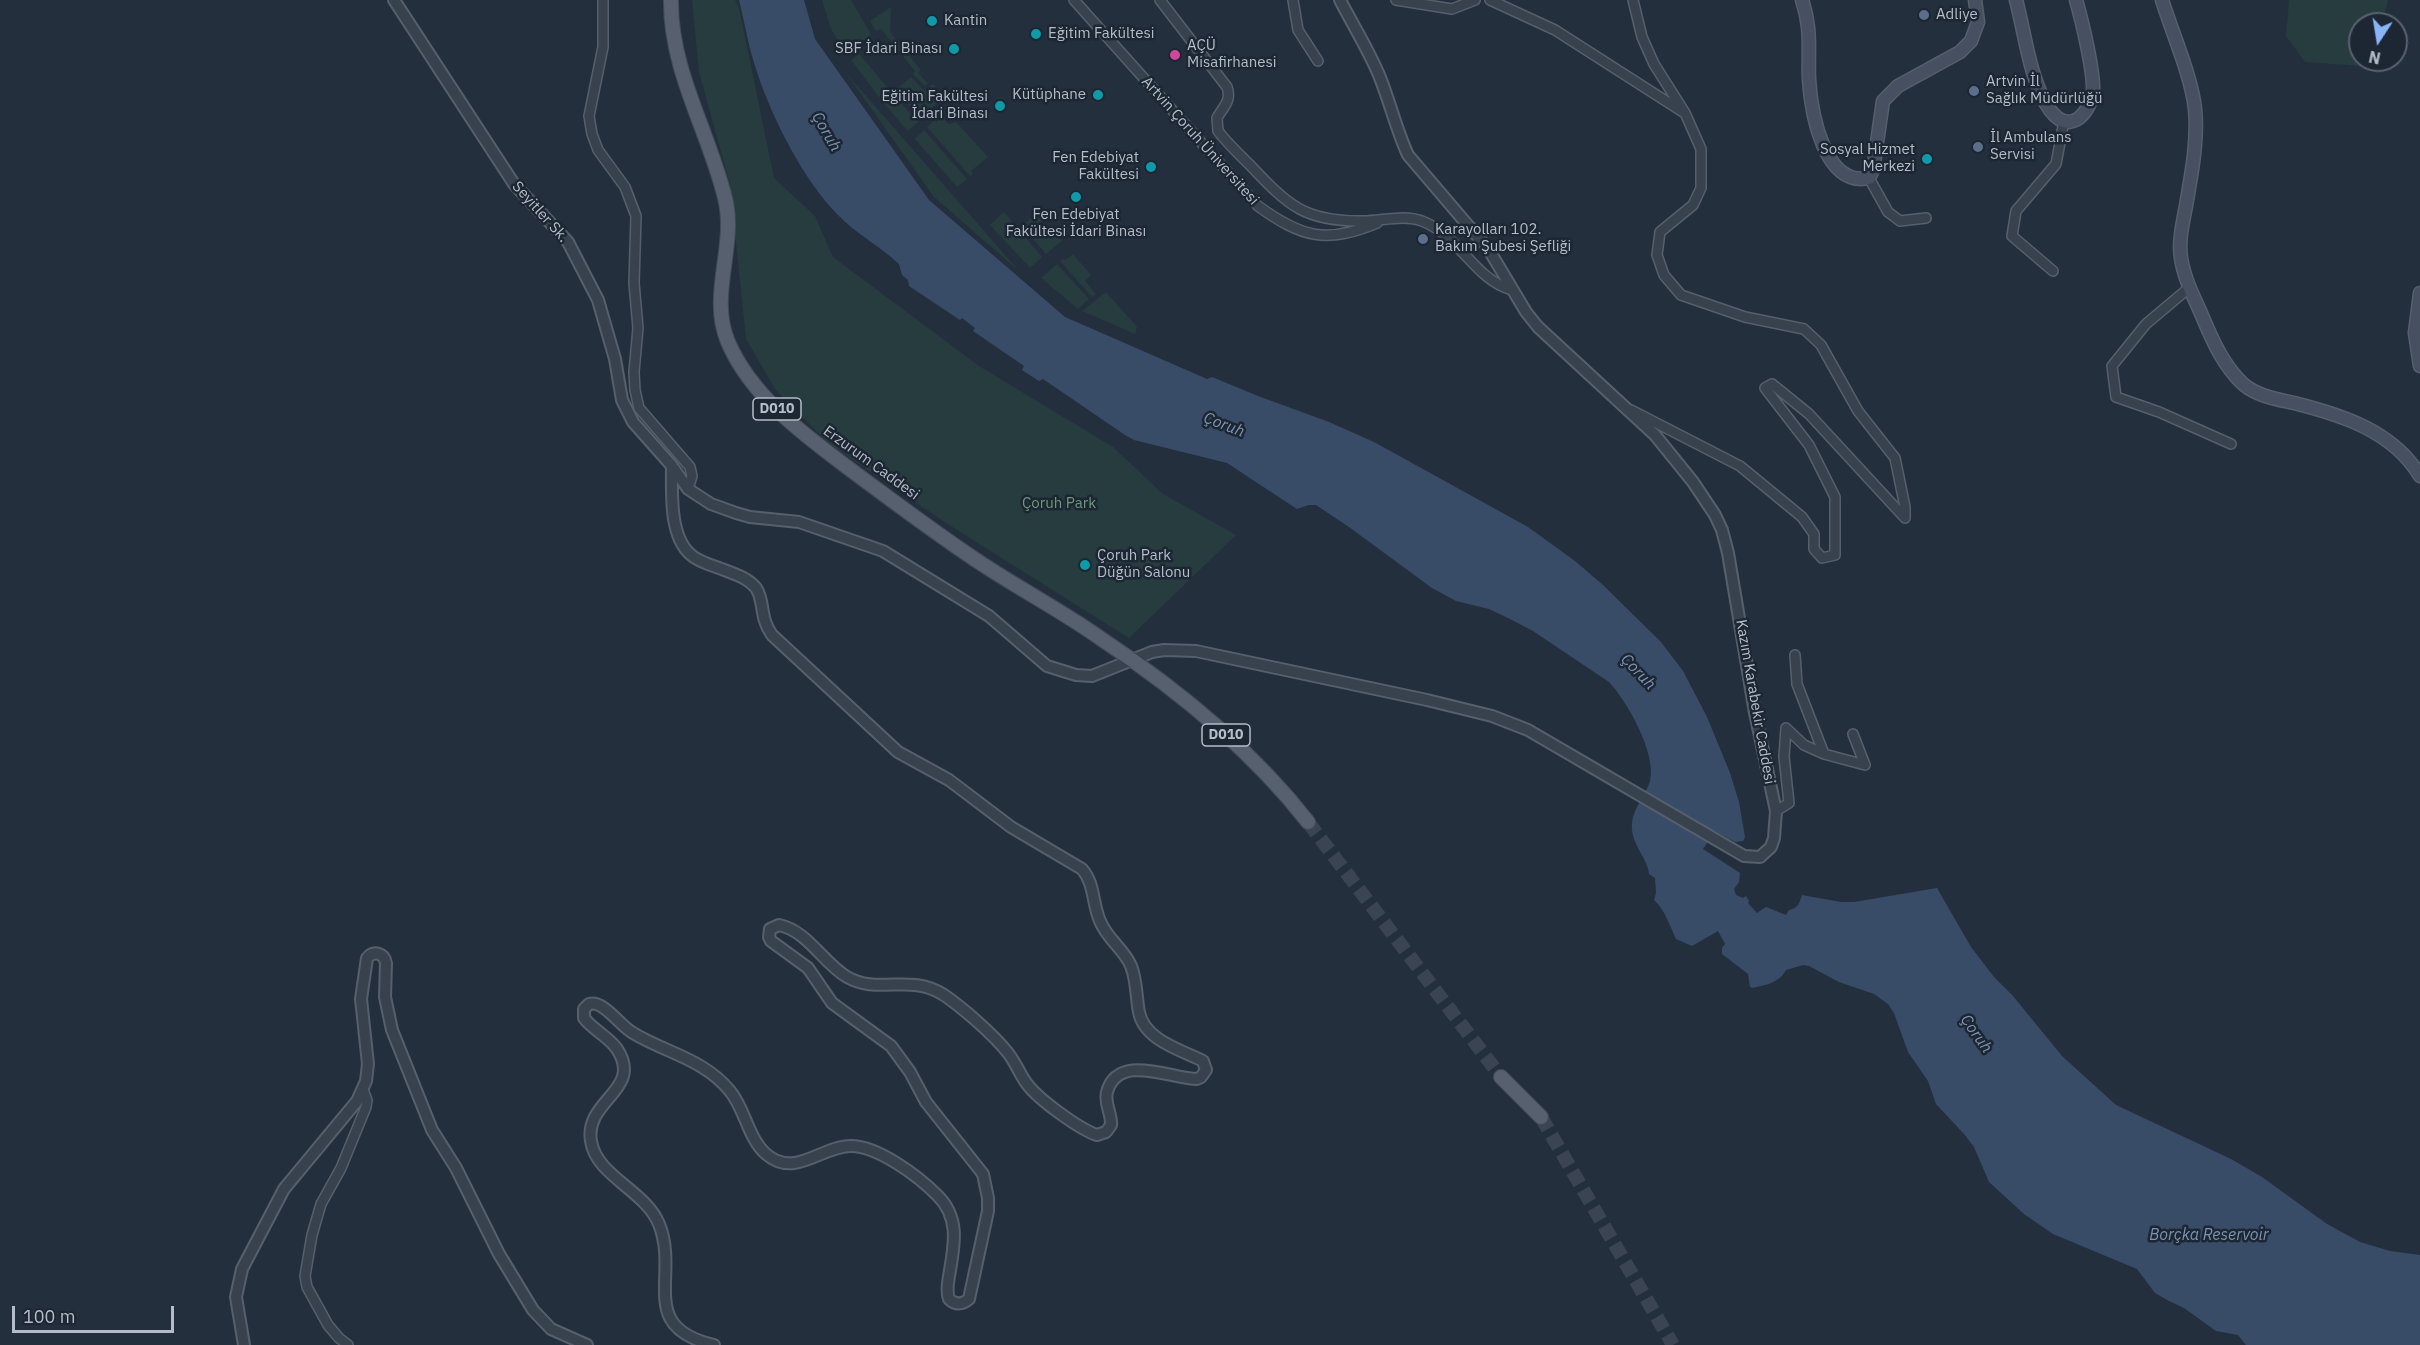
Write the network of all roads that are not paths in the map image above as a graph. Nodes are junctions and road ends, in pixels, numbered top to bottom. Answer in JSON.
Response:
{"nodes":[{"id":1,"x":394,"y":0,"type":"edge"},
{"id":2,"x":603,"y":0,"type":"edge"},
{"id":3,"x":671,"y":0,"type":"edge"},
{"id":4,"x":1074,"y":0,"type":"edge"},
{"id":5,"x":1160,"y":0,"type":"edge"},
{"id":6,"x":1293,"y":0,"type":"edge"},
{"id":7,"x":1332,"y":0,"type":"edge"},
{"id":8,"x":1340,"y":0,"type":"edge"},
{"id":9,"x":1396,"y":0,"type":"edge"},
{"id":10,"x":1475,"y":0,"type":"edge"},
{"id":11,"x":1490,"y":0,"type":"edge"},
{"id":12,"x":1633,"y":0,"type":"edge"},
{"id":13,"x":1802,"y":0,"type":"edge"},
{"id":14,"x":1975,"y":0,"type":"edge"},
{"id":15,"x":2016,"y":0,"type":"edge"},
{"id":16,"x":2076,"y":0,"type":"edge"},
{"id":17,"x":2162,"y":0,"type":"edge"},
{"id":18,"x":1318,"y":61,"type":"dead end"},
{"id":19,"x":1685,"y":113,"type":"junction"},
{"id":20,"x":2064,"y":122,"type":"junction"},
{"id":21,"x":1869,"y":178,"type":"junction"},
{"id":22,"x":1926,"y":218,"type":"dead end"},
{"id":23,"x":1385,"y":220,"type":"junction"},
{"id":24,"x":2053,"y":271,"type":"dead end"},
{"id":25,"x":2190,"y":287,"type":"junction"},
{"id":26,"x":1512,"y":290,"type":"junction"},
{"id":27,"x":2420,"y":294,"type":"edge"},
{"id":28,"x":2420,"y":366,"type":"edge"},
{"id":29,"x":1629,"y":409,"type":"junction"},
{"id":30,"x":2231,"y":444,"type":"dead end"},
{"id":31,"x":672,"y":466,"type":"junction"},
{"id":32,"x":2420,"y":476,"type":"edge"},
{"id":33,"x":688,"y":489,"type":"junction"},
{"id":34,"x":1795,"y":655,"type":"dead end"},
{"id":35,"x":1132,"y":660,"type":"junction"},
{"id":36,"x":1853,"y":734,"type":"dead end"},
{"id":37,"x":1824,"y":754,"type":"junction"},
{"id":38,"x":1776,"y":811,"type":"junction"},
{"id":39,"x":1308,"y":822,"type":"tunnel mouth"},
{"id":40,"x":1501,"y":1077,"type":"tunnel mouth"},
{"id":41,"x":363,"y":1090,"type":"junction"},
{"id":42,"x":1541,"y":1117,"type":"tunnel mouth"},
{"id":43,"x":244,"y":1345,"type":"edge"},
{"id":44,"x":348,"y":1345,"type":"edge"},
{"id":45,"x":587,"y":1345,"type":"edge"},
{"id":46,"x":714,"y":1345,"type":"edge"}],
"edges":[{"from":1,"to":31,"type":"street","name":"Seyitler Sk."},
{"from":2,"to":33,"type":"street"},
{"from":3,"to":35,"type":"main road","name":"Erzurum Caddesi","number":"D010"},
{"from":4,"to":23,"type":"street","name":"Artvin Çoruh Üniversitesi"},
{"from":5,"to":23,"type":"street"},
{"from":6,"to":18,"type":"street"},
{"from":7,"to":8,"type":"street"},
{"from":8,"to":26,"type":"street","name":"Kazım Karabekir Caddesi"},
{"from":9,"to":10,"type":"street"},
{"from":11,"to":19,"type":"street"},
{"from":12,"to":19,"type":"street"},
{"from":13,"to":21,"type":"main road"},
{"from":14,"to":21,"type":"main road"},
{"from":15,"to":20,"type":"main road"},
{"from":16,"to":20,"type":"main road"},
{"from":17,"to":25,"type":"main road"},
{"from":19,"to":29,"type":"street"},
{"from":20,"to":24,"type":"street"},
{"from":21,"to":22,"type":"street"},
{"from":23,"to":26,"type":"street"},
{"from":25,"to":30,"type":"street"},
{"from":25,"to":32,"type":"main road"},
{"from":26,"to":29,"type":"street","name":"Kazım Karabekir Caddesi"},
{"from":27,"to":28,"type":"main road"},
{"from":29,"to":38,"type":"street","name":"Kazım Karabekir Caddesi"},
{"from":31,"to":33,"type":"street","name":"Seyitler Sk."},
{"from":31,"to":46,"type":"street"},
{"from":33,"to":35,"type":"street","name":"Kazım Karabekir Caddesi"},
{"from":34,"to":37,"type":"street"},
{"from":35,"to":38,"type":"street","name":"Kazım Karabekir Caddesi"},
{"from":35,"to":39,"type":"main road","number":"D010"},
{"from":36,"to":37,"type":"street"},
{"from":37,"to":38,"type":"street"},
{"from":40,"to":42,"type":"main road"},
{"from":41,"to":43,"type":"street"},
{"from":41,"to":44,"type":"street"},
{"from":41,"to":45,"type":"street"}]}
